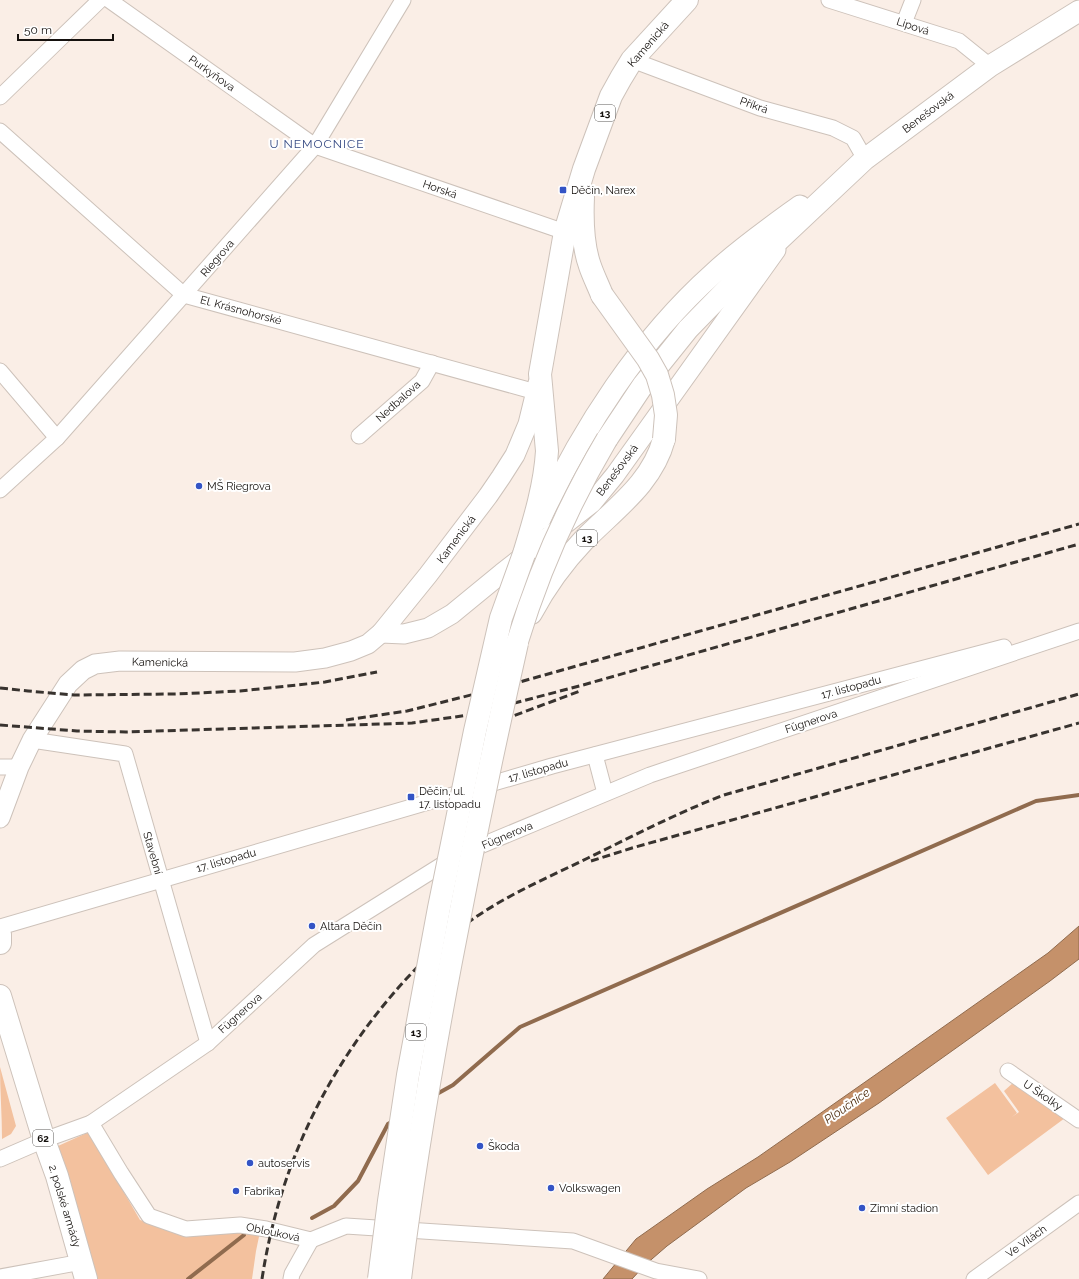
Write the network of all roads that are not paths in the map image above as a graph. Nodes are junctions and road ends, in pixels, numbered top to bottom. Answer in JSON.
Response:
{"nodes":[{"id":1,"x":100,"y":0,"type":"edge"},
{"id":2,"x":109,"y":0,"type":"edge"},
{"id":3,"x":403,"y":0,"type":"edge"},
{"id":4,"x":687,"y":0,"type":"edge"},
{"id":5,"x":829,"y":0,"type":"edge"},
{"id":6,"x":913,"y":0,"type":"edge"},
{"id":7,"x":1079,"y":11,"type":"edge"},
{"id":8,"x":904,"y":23,"type":"junction"},
{"id":9,"x":632,"y":60,"type":"junction"},
{"id":10,"x":990,"y":66,"type":"junction"},
{"id":11,"x":0,"y":97,"type":"edge"},
{"id":12,"x":0,"y":131,"type":"edge"},
{"id":13,"x":315,"y":146,"type":"junction"},
{"id":14,"x":865,"y":159,"type":"junction"},
{"id":15,"x":584,"y":169,"type":"junction"},
{"id":16,"x":790,"y":231,"type":"junction"},
{"id":17,"x":565,"y":232,"type":"junction"},
{"id":18,"x":184,"y":295,"type":"junction"},
{"id":19,"x":432,"y":363,"type":"junction"},
{"id":20,"x":0,"y":371,"type":"edge"},
{"id":21,"x":538,"y":383,"type":"junction"},
{"id":22,"x":360,"y":436,"type":"dead end"},
{"id":23,"x":57,"y":438,"type":"junction"},
{"id":24,"x":0,"y":490,"type":"edge"},
{"id":25,"x":524,"y":554,"type":"junction"},
{"id":26,"x":1079,"y":627,"type":"edge"},
{"id":27,"x":1079,"y":631,"type":"edge"},
{"id":28,"x":381,"y":632,"type":"junction"},
{"id":29,"x":517,"y":643,"type":"junction"},
{"id":30,"x":32,"y":740,"type":"junction"},
{"id":31,"x":595,"y":755,"type":"junction"},
{"id":32,"x":0,"y":767,"type":"edge"},
{"id":33,"x":19,"y":767,"type":"junction"},
{"id":34,"x":605,"y":793,"type":"junction"},
{"id":35,"x":0,"y":818,"type":"edge"},
{"id":36,"x":160,"y":880,"type":"junction"},
{"id":37,"x":0,"y":927,"type":"edge"},
{"id":38,"x":0,"y":935,"type":"edge"},
{"id":39,"x":0,"y":944,"type":"edge"},
{"id":40,"x":0,"y":996,"type":"edge"},
{"id":41,"x":208,"y":1043,"type":"junction"},
{"id":42,"x":1008,"y":1071,"type":"dead end"},
{"id":43,"x":1079,"y":1120,"type":"edge"},
{"id":44,"x":91,"y":1123,"type":"junction"},
{"id":45,"x":44,"y":1140,"type":"junction"},
{"id":46,"x":0,"y":1159,"type":"edge"},
{"id":47,"x":1079,"y":1202,"type":"edge"},
{"id":48,"x":311,"y":1240,"type":"junction"},
{"id":49,"x":84,"y":1271,"type":"edge"},
{"id":50,"x":0,"y":1277,"type":"edge"},
{"id":51,"x":291,"y":1279,"type":"edge"},
{"id":52,"x":379,"y":1279,"type":"edge"},
{"id":53,"x":400,"y":1279,"type":"edge"},
{"id":54,"x":699,"y":1279,"type":"edge"},
{"id":55,"x":974,"y":1279,"type":"edge"}],
"edges":[{"from":1,"to":11,"type":"street"},
{"from":2,"to":13,"type":"street","name":"Purkyňova"},
{"from":3,"to":13,"type":"street","name":"Riegrova"},
{"from":4,"to":9,"type":"main road","name":"Kamenická","number":"13"},
{"from":5,"to":8,"type":"street","name":"Lipová"},
{"from":6,"to":8,"type":"street"},
{"from":7,"to":10,"type":"main road","name":"Benešovská"},
{"from":8,"to":10,"type":"street","name":"Lipová"},
{"from":9,"to":14,"type":"street","name":"Příkrá"},
{"from":9,"to":15,"type":"main road","name":"Kamenická","number":"13"},
{"from":10,"to":14,"type":"main road","name":"Benešovská"},
{"from":12,"to":18,"type":"street","name":"El. Krásnohorské"},
{"from":13,"to":17,"type":"street","name":"Horská"},
{"from":13,"to":18,"type":"street","name":"Riegrova"},
{"from":14,"to":16,"type":"main road","name":"Benešovská"},
{"from":14,"to":25,"type":"main road"},
{"from":15,"to":17,"type":"main road","name":"Kamenická","number":"13"},
{"from":15,"to":29,"type":"main road","number":"13","bridge":true},
{"from":16,"to":28,"type":"street","name":"Benešovská"},
{"from":16,"to":29,"type":"main road","name":"Benešovská","bridge":true},
{"from":17,"to":21,"type":"main road","name":"Kamenická","number":"13"},
{"from":18,"to":19,"type":"street","name":"El. Krásnohorské"},
{"from":18,"to":23,"type":"street","name":"Riegrova"},
{"from":19,"to":21,"type":"street","name":"El. Krásnohorské"},
{"from":19,"to":22,"type":"street","name":"Nedbalova"},
{"from":20,"to":23,"type":"street"},
{"from":21,"to":25,"type":"main road","number":"13"},
{"from":21,"to":28,"type":"street","name":"Kamenická"},
{"from":23,"to":24,"type":"street","name":"Riegrova"},
{"from":25,"to":52,"type":"main road","number":"13","bridge":true},
{"from":26,"to":31,"type":"street","name":"17. listopadu"},
{"from":27,"to":34,"type":"street","name":"Fügnerova"},
{"from":28,"to":30,"type":"street","name":"Kamenická"},
{"from":29,"to":53,"type":"main road","number":"13","bridge":true},
{"from":30,"to":33,"type":"street","name":"Kamenická"},
{"from":30,"to":36,"type":"street","name":"Stavební"},
{"from":31,"to":34,"type":"street"},
{"from":31,"to":36,"type":"street","name":"17. listopadu"},
{"from":32,"to":33,"type":"street"},
{"from":33,"to":35,"type":"street","name":"Kamenická"},
{"from":34,"to":41,"type":"street","name":"Fügnerova"},
{"from":36,"to":37,"type":"street","name":"17. listopadu"},
{"from":36,"to":41,"type":"street","name":"Stavební"},
{"from":38,"to":39,"type":"main road"},
{"from":40,"to":45,"type":"main road","name":"2. polské armády","number":"62"},
{"from":41,"to":44,"type":"street","name":"Fügnerova"},
{"from":42,"to":43,"type":"street","name":"U Školky"},
{"from":44,"to":45,"type":"street","name":"Fügnerova"},
{"from":44,"to":48,"type":"street","name":"Oblouková"},
{"from":45,"to":46,"type":"street","name":"Fügnerova"},
{"from":45,"to":49,"type":"main road","name":"2. polské armády","number":"62"},
{"from":47,"to":55,"type":"street","name":"Ve Vilách"},
{"from":48,"to":51,"type":"street"},
{"from":48,"to":54,"type":"street","name":"Oblouková"},
{"from":49,"to":50,"type":"street"}]}
